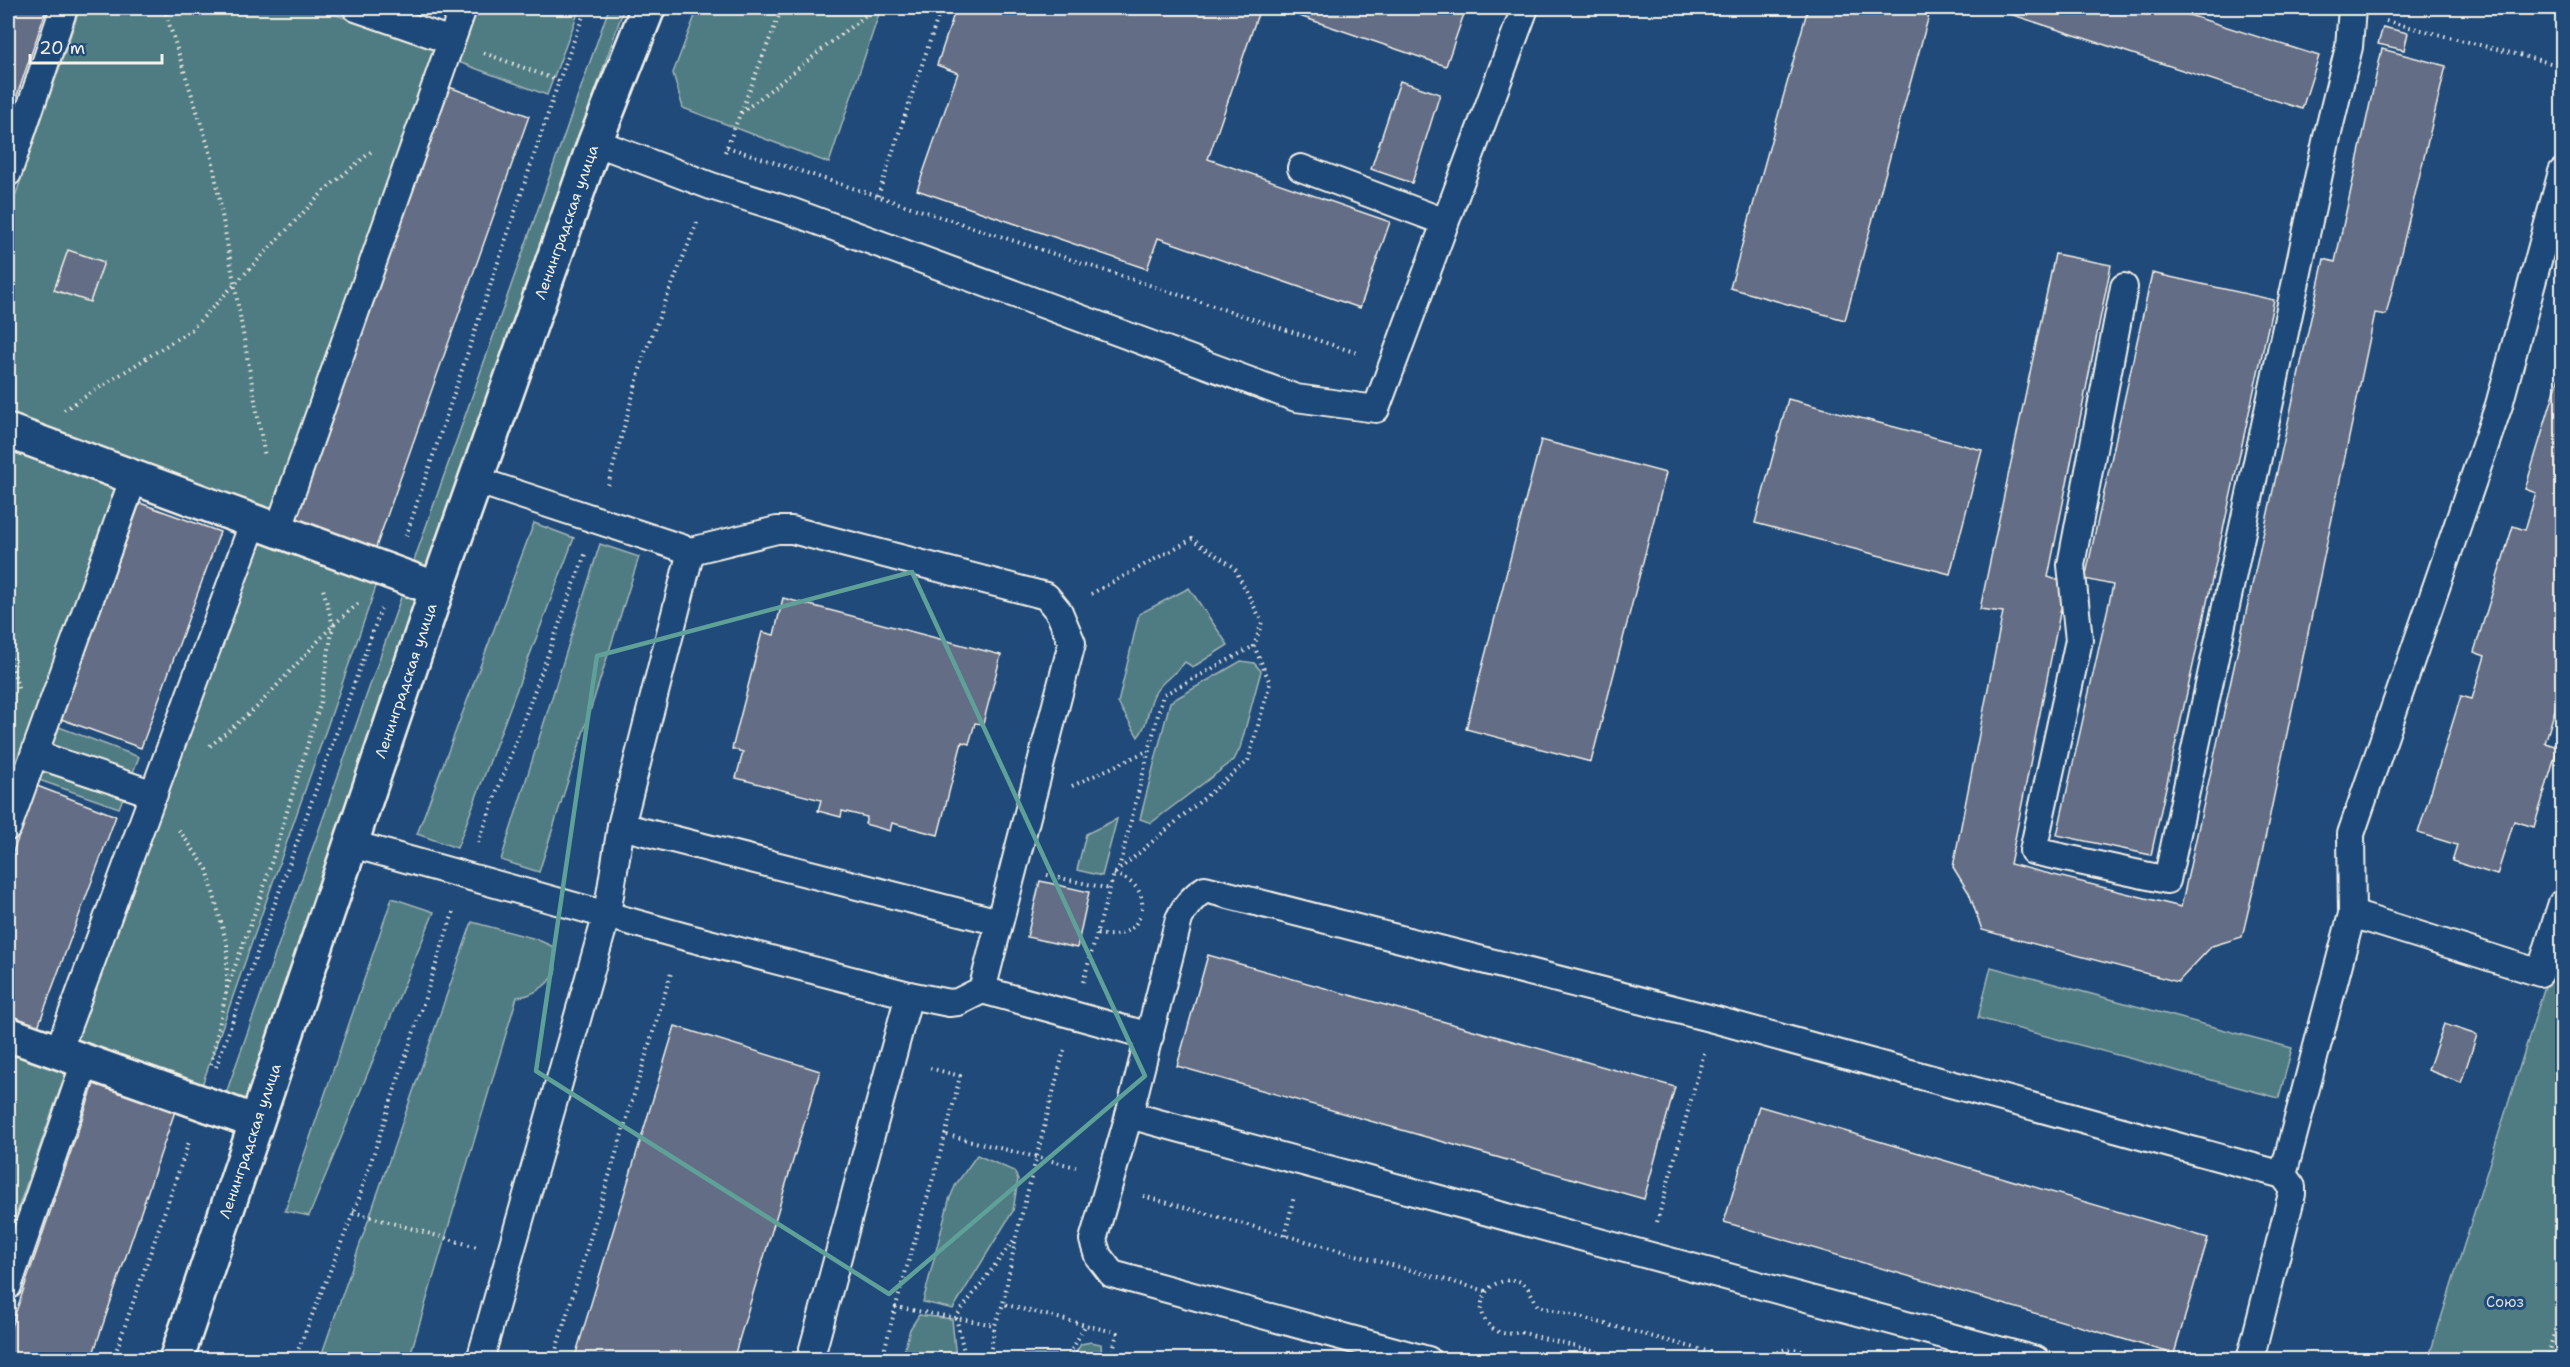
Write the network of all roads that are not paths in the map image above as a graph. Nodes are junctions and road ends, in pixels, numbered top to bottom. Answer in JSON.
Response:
{"nodes":[{"id":1,"x":64,"y":8,"type":"edge"},
{"id":2,"x":356,"y":8,"type":"edge"},
{"id":3,"x":463,"y":8,"type":"edge"},
{"id":4,"x":648,"y":8,"type":"edge"},
{"id":5,"x":1525,"y":8,"type":"edge"},
{"id":6,"x":2352,"y":10,"type":"edge"},
{"id":7,"x":451,"y":41,"type":"junction"},
{"id":8,"x":595,"y":142,"type":"junction"},
{"id":9,"x":1300,"y":168,"type":"dead end"},
{"id":10,"x":2562,"y":171,"type":"edge"},
{"id":11,"x":8,"y":173,"type":"edge"},
{"id":12,"x":1445,"y":222,"type":"junction"},
{"id":13,"x":2124,"y":287,"type":"dead end"},
{"id":14,"x":15,"y":433,"type":"edge"},
{"id":15,"x":134,"y":477,"type":"junction"},
{"id":16,"x":475,"y":480,"type":"junction"},
{"id":17,"x":266,"y":526,"type":"junction"},
{"id":18,"x":691,"y":551,"type":"junction"},
{"id":19,"x":437,"y":589,"type":"junction"},
{"id":20,"x":35,"y":754,"type":"junction"},
{"id":21,"x":154,"y":794,"type":"junction"},
{"id":22,"x":621,"y":826,"type":"junction"},
{"id":23,"x":8,"y":827,"type":"edge"},
{"id":24,"x":352,"y":844,"type":"junction"},
{"id":25,"x":2562,"y":903,"type":"edge"},
{"id":26,"x":606,"y":914,"type":"junction"},
{"id":27,"x":2352,"y":914,"type":"junction"},
{"id":28,"x":999,"y":922,"type":"junction"},
{"id":29,"x":982,"y":990,"type":"junction"},
{"id":30,"x":909,"y":995,"type":"junction"},
{"id":31,"x":8,"y":1035,"type":"edge"},
{"id":32,"x":1150,"y":1036,"type":"junction"},
{"id":33,"x":72,"y":1057,"type":"junction"},
{"id":34,"x":1129,"y":1115,"type":"junction"},
{"id":35,"x":256,"y":1122,"type":"junction"},
{"id":36,"x":2283,"y":1175,"type":"junction"},
{"id":37,"x":8,"y":1286,"type":"edge"},
{"id":38,"x":176,"y":1359,"type":"edge"},
{"id":39,"x":480,"y":1359,"type":"edge"},
{"id":40,"x":810,"y":1359,"type":"edge"},
{"id":41,"x":1428,"y":1359,"type":"edge"},
{"id":42,"x":2036,"y":1359,"type":"edge"},
{"id":43,"x":2250,"y":1359,"type":"edge"}],
"edges":[{"from":1,"to":11,"type":"lane"},
{"from":2,"to":7,"type":"lane"},
{"from":3,"to":7,"type":"lane"},
{"from":4,"to":8,"type":"main road","name":"Ленинградская улица"},
{"from":5,"to":12,"type":"lane"},
{"from":6,"to":13,"type":"lane"},
{"from":7,"to":17,"type":"lane"},
{"from":8,"to":12,"type":"lane"},
{"from":8,"to":16,"type":"main road","name":"Ленинградская улица"},
{"from":9,"to":12,"type":"lane"},
{"from":10,"to":27,"type":"lane"},
{"from":14,"to":15,"type":"main road"},
{"from":15,"to":17,"type":"main road"},
{"from":15,"to":20,"type":"lane"},
{"from":16,"to":18,"type":"lane"},
{"from":16,"to":19,"type":"main road","name":"Ленинградская улица"},
{"from":17,"to":19,"type":"main road"},
{"from":17,"to":21,"type":"lane"},
{"from":18,"to":22,"type":"lane"},
{"from":18,"to":28,"type":"lane"},
{"from":19,"to":24,"type":"main road","name":"Ленинградская улица"},
{"from":20,"to":21,"type":"lane"},
{"from":20,"to":23,"type":"lane"},
{"from":21,"to":33,"type":"lane"},
{"from":22,"to":26,"type":"lane"},
{"from":22,"to":28,"type":"lane"},
{"from":24,"to":26,"type":"lane"},
{"from":24,"to":35,"type":"main road","name":"Ленинградская улица"},
{"from":25,"to":27,"type":"lane"},
{"from":26,"to":30,"type":"lane"},
{"from":26,"to":39,"type":"lane"},
{"from":27,"to":36,"type":"lane"},
{"from":28,"to":29,"type":"lane"},
{"from":29,"to":30,"type":"lane"},
{"from":29,"to":32,"type":"lane"},
{"from":30,"to":40,"type":"lane"},
{"from":31,"to":33,"type":"main road"},
{"from":32,"to":34,"type":"lane"},
{"from":32,"to":36,"type":"lane"},
{"from":33,"to":35,"type":"main road"},
{"from":33,"to":37,"type":"lane"},
{"from":34,"to":41,"type":"lane"},
{"from":34,"to":42,"type":"lane"},
{"from":35,"to":38,"type":"main road","name":"Ленинградская улица"},
{"from":36,"to":43,"type":"lane"}]}
